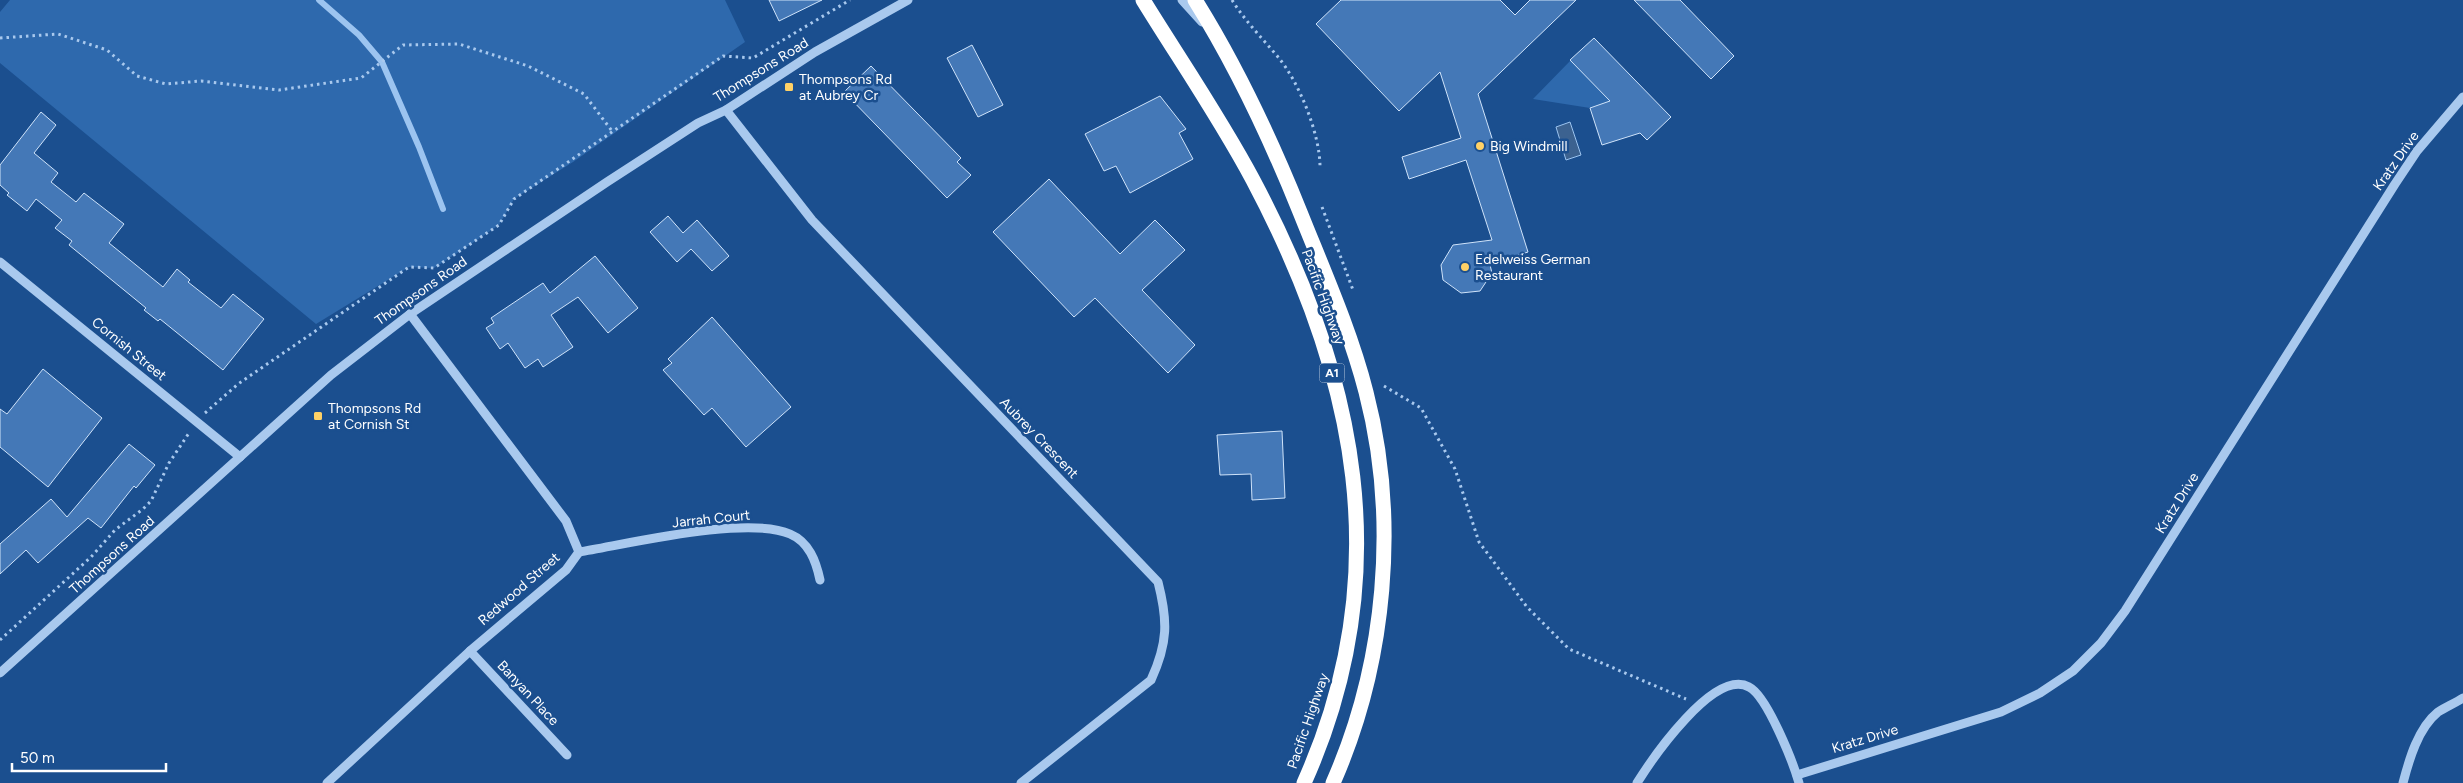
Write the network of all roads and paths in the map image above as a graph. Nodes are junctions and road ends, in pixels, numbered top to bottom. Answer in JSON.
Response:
{"nodes":[{"id":1,"x":850,"y":0,"type":"edge"},
{"id":2,"x":908,"y":0,"type":"edge"},
{"id":3,"x":1143,"y":0,"type":"edge"},
{"id":4,"x":1182,"y":0,"type":"edge"},
{"id":5,"x":1196,"y":0,"type":"edge"},
{"id":6,"x":1232,"y":0,"type":"edge"},
{"id":7,"x":1214,"y":34,"type":"junction"},
{"id":8,"x":0,"y":38,"type":"edge"},
{"id":9,"x":2463,"y":97,"type":"edge"},
{"id":10,"x":726,"y":110,"type":"junction"},
{"id":11,"x":612,"y":131,"type":"junction"},
{"id":12,"x":1320,"y":167,"type":"dead end"},
{"id":13,"x":0,"y":262,"type":"edge"},
{"id":14,"x":410,"y":314,"type":"junction"},
{"id":15,"x":1384,"y":386,"type":"dead end"},
{"id":16,"x":209,"y":408,"type":"dead end"},
{"id":17,"x":187,"y":436,"type":"dead end"},
{"id":18,"x":240,"y":457,"type":"junction"},
{"id":19,"x":579,"y":552,"type":"junction"},
{"id":20,"x":820,"y":580,"type":"dead end"},
{"id":21,"x":0,"y":640,"type":"edge"},
{"id":22,"x":470,"y":651,"type":"junction"},
{"id":23,"x":0,"y":673,"type":"edge"},
{"id":24,"x":2463,"y":698,"type":"edge"},
{"id":25,"x":1700,"y":705,"type":"junction"},
{"id":26,"x":567,"y":755,"type":"dead end"},
{"id":27,"x":1798,"y":779,"type":"edge"},
{"id":28,"x":327,"y":783,"type":"edge"},
{"id":29,"x":1021,"y":783,"type":"edge"},
{"id":30,"x":1304,"y":783,"type":"edge"},
{"id":31,"x":1333,"y":783,"type":"edge"},
{"id":32,"x":1636,"y":783,"type":"edge"},
{"id":33,"x":2403,"y":783,"type":"edge"}],
"edges":[{"from":1,"to":11,"type":"path"},
{"from":2,"to":10,"type":"street","name":"Thompsons Road"},
{"from":3,"to":30,"type":"highway","name":"Pacific Highway","number":"A1"},
{"from":4,"to":7,"type":"street","name":"Pacific Highway"},
{"from":5,"to":7,"type":"highway","name":"Pacific Highway","number":"A1"},
{"from":6,"to":12,"type":"path"},
{"from":7,"to":31,"type":"highway","name":"Pacific Highway","number":"A1"},
{"from":8,"to":11,"type":"path"},
{"from":9,"to":27,"type":"street","name":"Kratz Drive"},
{"from":10,"to":14,"type":"street","name":"Thompsons Road"},
{"from":10,"to":29,"type":"street","name":"Aubrey Crescent"},
{"from":11,"to":16,"type":"path"},
{"from":13,"to":18,"type":"street","name":"Cornish Street"},
{"from":14,"to":18,"type":"street","name":"Thompsons Road"},
{"from":14,"to":19,"type":"street","name":"Redwood Street"},
{"from":15,"to":25,"type":"path"},
{"from":17,"to":21,"type":"path"},
{"from":18,"to":23,"type":"street","name":"Thompsons Road"},
{"from":19,"to":20,"type":"street","name":"Jarrah Court"},
{"from":19,"to":22,"type":"street","name":"Redwood Street"},
{"from":22,"to":26,"type":"street","name":"Banyan Place"},
{"from":22,"to":28,"type":"street","name":"Redwood Street"},
{"from":24,"to":33,"type":"street"},
{"from":25,"to":27,"type":"street"},
{"from":25,"to":32,"type":"street"}]}
